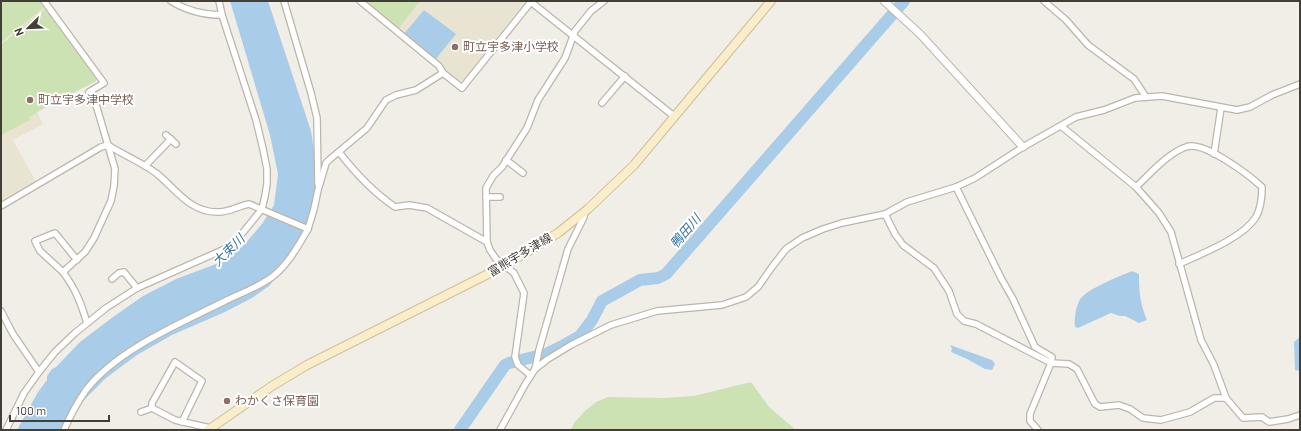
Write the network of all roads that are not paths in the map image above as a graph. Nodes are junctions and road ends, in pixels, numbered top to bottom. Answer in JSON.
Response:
{"nodes":[{"id":1,"x":44,"y":1,"type":"edge"},
{"id":2,"x":171,"y":1,"type":"edge"},
{"id":3,"x":219,"y":1,"type":"edge"},
{"id":4,"x":284,"y":1,"type":"edge"},
{"id":5,"x":360,"y":1,"type":"edge"},
{"id":6,"x":604,"y":1,"type":"edge"},
{"id":7,"x":771,"y":1,"type":"edge"},
{"id":8,"x":884,"y":1,"type":"edge"},
{"id":9,"x":1044,"y":1,"type":"edge"},
{"id":10,"x":531,"y":2,"type":"edge"},
{"id":11,"x":222,"y":15,"type":"junction"},
{"id":12,"x":574,"y":35,"type":"junction"},
{"id":13,"x":443,"y":73,"type":"junction"},
{"id":14,"x":625,"y":76,"type":"junction"},
{"id":15,"x":1300,"y":84,"type":"edge"},
{"id":16,"x":1146,"y":97,"type":"junction"},
{"id":17,"x":602,"y":103,"type":"dead end"},
{"id":18,"x":1221,"y":108,"type":"junction"},
{"id":19,"x":675,"y":117,"type":"junction"},
{"id":20,"x":1061,"y":126,"type":"junction"},
{"id":21,"x":176,"y":144,"type":"dead end"},
{"id":22,"x":108,"y":145,"type":"junction"},
{"id":23,"x":1023,"y":147,"type":"junction"},
{"id":24,"x":339,"y":152,"type":"junction"},
{"id":25,"x":1214,"y":154,"type":"junction"},
{"id":26,"x":506,"y":160,"type":"junction"},
{"id":27,"x":145,"y":166,"type":"junction"},
{"id":28,"x":522,"y":173,"type":"dead end"},
{"id":29,"x":956,"y":186,"type":"junction"},
{"id":30,"x":1136,"y":187,"type":"junction"},
{"id":31,"x":318,"y":190,"type":"junction"},
{"id":32,"x":486,"y":197,"type":"junction"},
{"id":33,"x":500,"y":197,"type":"dead end"},
{"id":34,"x":1,"y":206,"type":"edge"},
{"id":35,"x":264,"y":210,"type":"junction"},
{"id":36,"x":584,"y":212,"type":"junction"},
{"id":37,"x":885,"y":214,"type":"junction"},
{"id":38,"x":307,"y":229,"type":"junction"},
{"id":39,"x":487,"y":242,"type":"junction"},
{"id":40,"x":77,"y":260,"type":"junction"},
{"id":41,"x":1179,"y":264,"type":"junction"},
{"id":42,"x":504,"y":266,"type":"junction"},
{"id":43,"x":63,"y":272,"type":"junction"},
{"id":44,"x":112,"y":279,"type":"dead end"},
{"id":45,"x":137,"y":288,"type":"junction"},
{"id":46,"x":1,"y":311,"type":"edge"},
{"id":47,"x":87,"y":324,"type":"junction"},
{"id":48,"x":1051,"y":363,"type":"junction"},
{"id":49,"x":535,"y":369,"type":"junction"},
{"id":50,"x":39,"y":372,"type":"junction"},
{"id":51,"x":530,"y":375,"type":"junction"},
{"id":52,"x":1226,"y":398,"type":"junction"},
{"id":53,"x":152,"y":408,"type":"junction"},
{"id":54,"x":141,"y":412,"type":"dead end"},
{"id":55,"x":1300,"y":415,"type":"edge"},
{"id":56,"x":182,"y":422,"type":"junction"},
{"id":57,"x":209,"y":429,"type":"edge"},
{"id":58,"x":6,"y":430,"type":"edge"},
{"id":59,"x":64,"y":430,"type":"edge"},
{"id":60,"x":500,"y":430,"type":"edge"},
{"id":61,"x":1038,"y":430,"type":"edge"}],
"edges":[{"from":1,"to":22,"type":"street"},
{"from":2,"to":11,"type":"street"},
{"from":3,"to":11,"type":"street"},
{"from":4,"to":31,"type":"street"},
{"from":5,"to":13,"type":"street"},
{"from":6,"to":12,"type":"street"},
{"from":7,"to":19,"type":"main road","name":"富熊宇多津線"},
{"from":8,"to":23,"type":"street"},
{"from":9,"to":16,"type":"street"},
{"from":10,"to":12,"type":"street"},
{"from":10,"to":13,"type":"street"},
{"from":11,"to":35,"type":"street"},
{"from":12,"to":14,"type":"street"},
{"from":12,"to":26,"type":"street"},
{"from":13,"to":24,"type":"street"},
{"from":14,"to":17,"type":"street"},
{"from":14,"to":19,"type":"street"},
{"from":15,"to":18,"type":"street"},
{"from":16,"to":18,"type":"street"},
{"from":16,"to":20,"type":"street"},
{"from":18,"to":25,"type":"street"},
{"from":19,"to":36,"type":"main road","name":"富熊宇多津線"},
{"from":20,"to":23,"type":"street"},
{"from":20,"to":30,"type":"street"},
{"from":21,"to":27,"type":"street"},
{"from":22,"to":27,"type":"street"},
{"from":22,"to":34,"type":"street"},
{"from":22,"to":40,"type":"street"},
{"from":23,"to":29,"type":"street"},
{"from":24,"to":31,"type":"street"},
{"from":24,"to":39,"type":"street"},
{"from":25,"to":30,"type":"street"},
{"from":25,"to":41,"type":"street"},
{"from":26,"to":28,"type":"street"},
{"from":26,"to":32,"type":"street"},
{"from":27,"to":35,"type":"street"},
{"from":29,"to":37,"type":"street"},
{"from":29,"to":48,"type":"street"},
{"from":30,"to":41,"type":"street"},
{"from":31,"to":38,"type":"street"},
{"from":32,"to":33,"type":"street"},
{"from":32,"to":39,"type":"street"},
{"from":35,"to":38,"type":"street"},
{"from":35,"to":45,"type":"street"},
{"from":36,"to":42,"type":"main road","name":"富熊宇多津線"},
{"from":36,"to":49,"type":"street"},
{"from":37,"to":48,"type":"street"},
{"from":37,"to":49,"type":"street"},
{"from":38,"to":59,"type":"street"},
{"from":39,"to":42,"type":"street"},
{"from":40,"to":43,"type":"street"},
{"from":40,"to":43,"type":"street"},
{"from":41,"to":52,"type":"street"},
{"from":42,"to":51,"type":"street"},
{"from":42,"to":57,"type":"main road","name":"富熊宇多津線"},
{"from":43,"to":47,"type":"street"},
{"from":44,"to":45,"type":"street"},
{"from":45,"to":47,"type":"street"},
{"from":46,"to":50,"type":"street"},
{"from":47,"to":50,"type":"street"},
{"from":48,"to":52,"type":"street"},
{"from":48,"to":61,"type":"street"},
{"from":49,"to":51,"type":"street"},
{"from":50,"to":58,"type":"street"},
{"from":51,"to":60,"type":"street"},
{"from":52,"to":55,"type":"street"},
{"from":53,"to":54,"type":"street"},
{"from":53,"to":56,"type":"street"},
{"from":53,"to":56,"type":"street"},
{"from":56,"to":57,"type":"street"}]}
